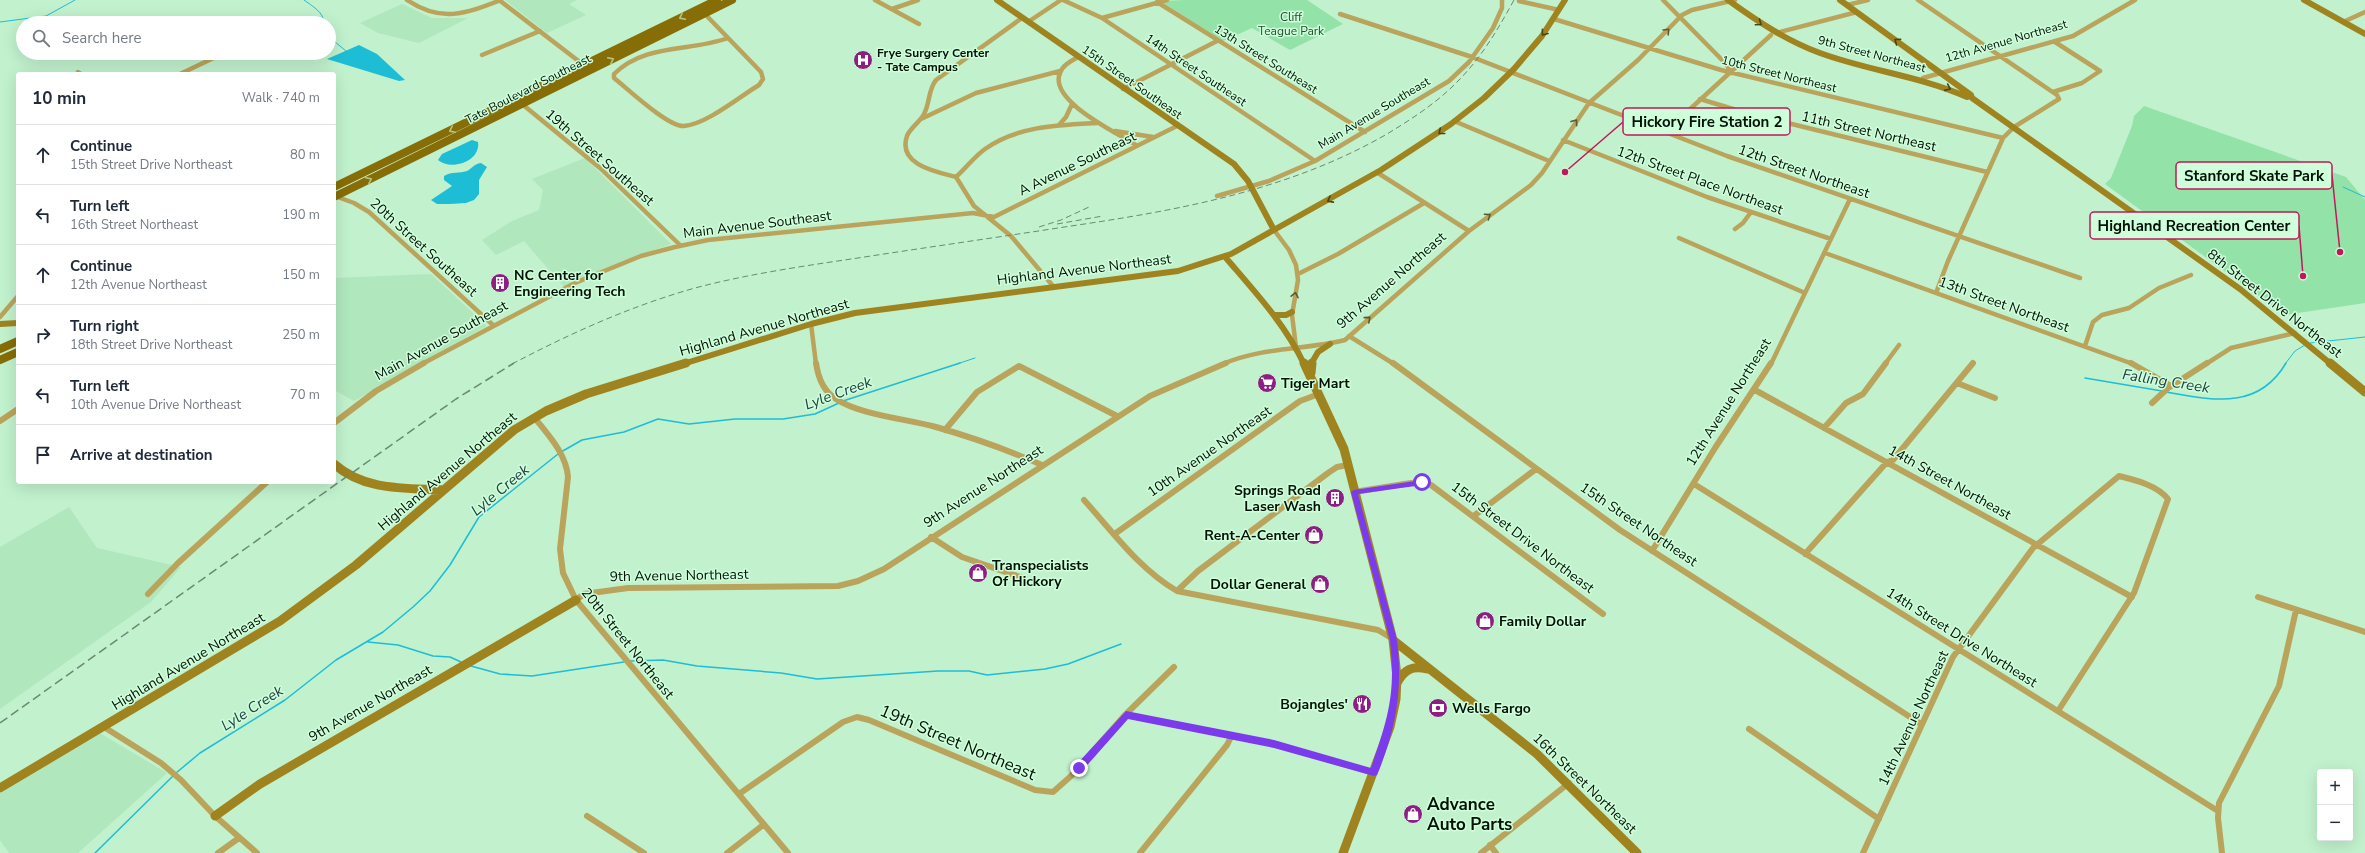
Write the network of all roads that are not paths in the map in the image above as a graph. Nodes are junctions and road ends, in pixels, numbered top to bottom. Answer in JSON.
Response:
{"nodes":[{"id":1,"x":406,"y":0,"type":"edge"},
{"id":2,"x":500,"y":0,"type":"edge"},
{"id":3,"x":717,"y":0,"type":"edge"},
{"id":4,"x":732,"y":0,"type":"edge"},
{"id":5,"x":875,"y":0,"type":"edge"},
{"id":6,"x":918,"y":0,"type":"edge"},
{"id":7,"x":997,"y":0,"type":"edge"},
{"id":8,"x":1062,"y":0,"type":"edge"},
{"id":9,"x":1167,"y":0,"type":"edge"},
{"id":10,"x":1502,"y":0,"type":"edge"},
{"id":11,"x":1565,"y":0,"type":"edge"},
{"id":12,"x":1663,"y":0,"type":"edge"},
{"id":13,"x":1731,"y":0,"type":"edge"},
{"id":14,"x":1840,"y":0,"type":"edge"},
{"id":15,"x":1868,"y":0,"type":"edge"},
{"id":16,"x":1918,"y":0,"type":"edge"},
{"id":17,"x":2135,"y":0,"type":"edge"},
{"id":18,"x":2304,"y":0,"type":"edge"},
{"id":19,"x":1519,"y":1,"type":"edge"},
{"id":20,"x":1157,"y":2,"type":"junction"},
{"id":21,"x":1847,"y":5,"type":"junction"},
{"id":22,"x":892,"y":9,"type":"junction"},
{"id":23,"x":1559,"y":10,"type":"junction"},
{"id":24,"x":702,"y":11,"type":"junction"},
{"id":25,"x":1857,"y":12,"type":"junction"},
{"id":26,"x":2365,"y":12,"type":"edge"},
{"id":27,"x":1340,"y":14,"type":"dead end"},
{"id":28,"x":1680,"y":16,"type":"junction"},
{"id":29,"x":1022,"y":18,"type":"junction"},
{"id":30,"x":1102,"y":18,"type":"junction"},
{"id":31,"x":1554,"y":19,"type":"junction"},
{"id":32,"x":1028,"y":22,"type":"junction"},
{"id":33,"x":2343,"y":22,"type":"junction"},
{"id":34,"x":920,"y":24,"type":"dead end"},
{"id":35,"x":540,"y":31,"type":"junction"},
{"id":36,"x":1772,"y":34,"type":"junction"},
{"id":37,"x":2365,"y":34,"type":"edge"},
{"id":38,"x":728,"y":38,"type":"junction"},
{"id":39,"x":1217,"y":41,"type":"junction"},
{"id":40,"x":2055,"y":42,"type":"junction"},
{"id":41,"x":1650,"y":49,"type":"junction"},
{"id":42,"x":482,"y":55,"type":"dead end"},
{"id":43,"x":1078,"y":57,"type":"junction"},
{"id":44,"x":2001,"y":57,"type":"junction"},
{"id":45,"x":1472,"y":58,"type":"junction"},
{"id":46,"x":209,"y":60,"type":"edge"},
{"id":47,"x":583,"y":65,"type":"junction"},
{"id":48,"x":1169,"y":65,"type":"junction"},
{"id":49,"x":590,"y":70,"type":"junction"},
{"id":50,"x":1060,"y":71,"type":"junction"},
{"id":51,"x":184,"y":72,"type":"edge"},
{"id":52,"x":1512,"y":73,"type":"junction"},
{"id":53,"x":1731,"y":73,"type":"junction"},
{"id":54,"x":1941,"y":73,"type":"junction"},
{"id":55,"x":1924,"y":78,"type":"junction"},
{"id":56,"x":1123,"y":88,"type":"junction"},
{"id":57,"x":2053,"y":92,"type":"junction"},
{"id":58,"x":1972,"y":98,"type":"junction"},
{"id":59,"x":1700,"y":99,"type":"junction"},
{"id":60,"x":1589,"y":103,"type":"junction"},
{"id":61,"x":522,"y":104,"type":"junction"},
{"id":62,"x":1072,"y":104,"type":"junction"},
{"id":63,"x":920,"y":119,"type":"junction"},
{"id":64,"x":1454,"y":121,"type":"junction"},
{"id":65,"x":1097,"y":123,"type":"junction"},
{"id":66,"x":1059,"y":125,"type":"junction"},
{"id":67,"x":1177,"y":126,"type":"junction"},
{"id":68,"x":2014,"y":127,"type":"junction"},
{"id":69,"x":1114,"y":131,"type":"junction"},
{"id":70,"x":1365,"y":132,"type":"junction"},
{"id":71,"x":1665,"y":132,"type":"junction"},
{"id":72,"x":1154,"y":137,"type":"junction"},
{"id":73,"x":2003,"y":138,"type":"junction"},
{"id":74,"x":1563,"y":140,"type":"junction"},
{"id":75,"x":1136,"y":145,"type":"junction"},
{"id":76,"x":1315,"y":161,"type":"junction"},
{"id":77,"x":1550,"y":161,"type":"junction"},
{"id":78,"x":1987,"y":172,"type":"junction"},
{"id":79,"x":1378,"y":173,"type":"junction"},
{"id":80,"x":956,"y":177,"type":"junction"},
{"id":81,"x":1250,"y":185,"type":"junction"},
{"id":82,"x":336,"y":186,"type":"edge"},
{"id":83,"x":336,"y":196,"type":"edge"},
{"id":84,"x":336,"y":196,"type":"edge"},
{"id":85,"x":1217,"y":196,"type":"dead end"},
{"id":86,"x":1850,"y":199,"type":"junction"},
{"id":87,"x":1424,"y":203,"type":"junction"},
{"id":88,"x":1751,"y":212,"type":"junction"},
{"id":89,"x":987,"y":217,"type":"junction"},
{"id":90,"x":1735,"y":229,"type":"dead end"},
{"id":91,"x":1274,"y":230,"type":"junction"},
{"id":92,"x":1469,"y":230,"type":"junction"},
{"id":93,"x":1959,"y":236,"type":"junction"},
{"id":94,"x":1679,"y":238,"type":"dead end"},
{"id":95,"x":1831,"y":239,"type":"junction"},
{"id":96,"x":680,"y":245,"type":"junction"},
{"id":97,"x":1825,"y":253,"type":"junction"},
{"id":98,"x":1226,"y":258,"type":"junction"},
{"id":99,"x":1298,"y":274,"type":"junction"},
{"id":100,"x":2191,"y":275,"type":"dead end"},
{"id":101,"x":2080,"y":278,"type":"dead end"},
{"id":102,"x":1053,"y":286,"type":"junction"},
{"id":103,"x":1805,"y":293,"type":"junction"},
{"id":104,"x":1936,"y":293,"type":"junction"},
{"id":105,"x":16,"y":298,"type":"edge"},
{"id":106,"x":1292,"y":312,"type":"junction"},
{"id":107,"x":1274,"y":315,"type":"junction"},
{"id":108,"x":0,"y":317,"type":"edge"},
{"id":109,"x":16,"y":323,"type":"edge"},
{"id":110,"x":0,"y":324,"type":"edge"},
{"id":111,"x":811,"y":324,"type":"junction"},
{"id":112,"x":493,"y":325,"type":"junction"},
{"id":113,"x":2295,"y":333,"type":"junction"},
{"id":114,"x":1349,"y":336,"type":"junction"},
{"id":115,"x":16,"y":342,"type":"edge"},
{"id":116,"x":1330,"y":344,"type":"junction"},
{"id":117,"x":1899,"y":345,"type":"dead end"},
{"id":118,"x":2085,"y":346,"type":"junction"},
{"id":119,"x":1296,"y":347,"type":"junction"},
{"id":120,"x":0,"y":349,"type":"edge"},
{"id":121,"x":16,"y":353,"type":"edge"},
{"id":122,"x":0,"y":360,"type":"edge"},
{"id":123,"x":1973,"y":363,"type":"dead end"},
{"id":124,"x":1311,"y":376,"type":"junction"},
{"id":125,"x":1957,"y":383,"type":"junction"},
{"id":126,"x":2171,"y":386,"type":"junction"},
{"id":127,"x":1755,"y":390,"type":"junction"},
{"id":128,"x":2365,"y":392,"type":"edge"},
{"id":129,"x":1319,"y":394,"type":"junction"},
{"id":130,"x":1995,"y":398,"type":"dead end"},
{"id":131,"x":2152,"y":402,"type":"dead end"},
{"id":132,"x":16,"y":410,"type":"edge"},
{"id":133,"x":1117,"y":416,"type":"junction"},
{"id":134,"x":534,"y":417,"type":"junction"},
{"id":135,"x":0,"y":421,"type":"edge"},
{"id":136,"x":336,"y":421,"type":"edge"},
{"id":137,"x":1824,"y":428,"type":"junction"},
{"id":138,"x":945,"y":430,"type":"junction"},
{"id":139,"x":1887,"y":462,"type":"junction"},
{"id":140,"x":1042,"y":465,"type":"junction"},
{"id":141,"x":1348,"y":465,"type":"junction"},
{"id":142,"x":336,"y":466,"type":"edge"},
{"id":143,"x":1536,"y":469,"type":"junction"},
{"id":144,"x":265,"y":484,"type":"edge"},
{"id":145,"x":1694,"y":484,"type":"junction"},
{"id":146,"x":443,"y":490,"type":"junction"},
{"id":147,"x":1354,"y":492,"type":"junction"},
{"id":148,"x":1084,"y":500,"type":"dead end"},
{"id":149,"x":1475,"y":516,"type":"junction"},
{"id":150,"x":1116,"y":533,"type":"junction"},
{"id":151,"x":931,"y":537,"type":"junction"},
{"id":152,"x":2037,"y":544,"type":"junction"},
{"id":153,"x":1652,"y":551,"type":"junction"},
{"id":154,"x":1805,"y":554,"type":"junction"},
{"id":155,"x":1023,"y":578,"type":"dead end"},
{"id":156,"x":1176,"y":591,"type":"junction"},
{"id":157,"x":148,"y":594,"type":"dead end"},
{"id":158,"x":2132,"y":597,"type":"junction"},
{"id":159,"x":2258,"y":597,"type":"dead end"},
{"id":160,"x":576,"y":600,"type":"junction"},
{"id":161,"x":2296,"y":610,"type":"junction"},
{"id":162,"x":1603,"y":614,"type":"dead end"},
{"id":163,"x":2365,"y":632,"type":"edge"},
{"id":164,"x":1393,"y":640,"type":"junction"},
{"id":165,"x":1959,"y":649,"type":"junction"},
{"id":166,"x":1174,"y":667,"type":"dead end"},
{"id":167,"x":1432,"y":670,"type":"junction"},
{"id":168,"x":1397,"y":685,"type":"junction"},
{"id":169,"x":2058,"y":711,"type":"junction"},
{"id":170,"x":1126,"y":715,"type":"junction"},
{"id":171,"x":1921,"y":724,"type":"junction"},
{"id":172,"x":104,"y":726,"type":"junction"},
{"id":173,"x":1750,"y":729,"type":"dead end"},
{"id":174,"x":1232,"y":736,"type":"junction"},
{"id":175,"x":1374,"y":772,"type":"junction"},
{"id":176,"x":1568,"y":783,"type":"junction"},
{"id":177,"x":0,"y":788,"type":"edge"},
{"id":178,"x":739,"y":794,"type":"junction"},
{"id":179,"x":2218,"y":811,"type":"junction"},
{"id":180,"x":215,"y":816,"type":"junction"},
{"id":181,"x":587,"y":816,"type":"dead end"},
{"id":182,"x":1879,"y":819,"type":"junction"},
{"id":183,"x":763,"y":825,"type":"junction"},
{"id":184,"x":239,"y":838,"type":"junction"},
{"id":185,"x":1490,"y":845,"type":"junction"},
{"id":186,"x":218,"y":853,"type":"edge"},
{"id":187,"x":257,"y":853,"type":"edge"},
{"id":188,"x":644,"y":853,"type":"edge"},
{"id":189,"x":727,"y":853,"type":"edge"},
{"id":190,"x":788,"y":853,"type":"edge"},
{"id":191,"x":1140,"y":853,"type":"edge"},
{"id":192,"x":1343,"y":853,"type":"edge"},
{"id":193,"x":1481,"y":853,"type":"edge"},
{"id":194,"x":1496,"y":853,"type":"edge"},
{"id":195,"x":1637,"y":853,"type":"edge"},
{"id":196,"x":1863,"y":853,"type":"edge"},
{"id":197,"x":2222,"y":853,"type":"edge"}],
"edges":[{"from":1,"to":2,"type":"street"},
{"from":2,"to":35,"type":"street"},
{"from":3,"to":24,"type":"main road","name":"Tate Boulevard Southeast"},
{"from":4,"to":24,"type":"main road","name":"Tate Boulevard Southeast"},
{"from":5,"to":22,"type":"street"},
{"from":6,"to":22,"type":"street"},
{"from":7,"to":29,"type":"main road","name":"15th Street Southeast"},
{"from":8,"to":30,"type":"street","name":"14th Street Southeast"},
{"from":8,"to":32,"type":"street"},
{"from":9,"to":20,"type":"street"},
{"from":10,"to":45,"type":"street","name":"Main Avenue Southeast"},
{"from":11,"to":23,"type":"main road","name":"Highland Avenue Northeast"},
{"from":12,"to":28,"type":"street"},
{"from":13,"to":28,"type":"street"},
{"from":13,"to":36,"type":"main road","name":"9th Street Northeast","one_way":true},
{"from":14,"to":21,"type":"main road"},
{"from":15,"to":21,"type":"street"},
{"from":16,"to":44,"type":"street"},
{"from":17,"to":40,"type":"street","name":"12th Avenue Northeast"},
{"from":18,"to":33,"type":"main road"},
{"from":19,"to":23,"type":"street"},
{"from":20,"to":30,"type":"street"},
{"from":20,"to":39,"type":"street","name":"13th Street Southeast"},
{"from":21,"to":25,"type":"main road"},
{"from":22,"to":34,"type":"street"},
{"from":23,"to":31,"type":"main road","name":"Highland Avenue Northeast"},
{"from":24,"to":38,"type":"street"},
{"from":24,"to":47,"type":"main road","name":"Tate Boulevard Southeast","one_way":true},
{"from":49,"to":24,"type":"main road","name":"Tate Boulevard Southeast","one_way":true},
{"from":25,"to":36,"type":"street"},
{"from":54,"to":25,"type":"main road","one_way":true},
{"from":26,"to":33,"type":"street"},
{"from":27,"to":45,"type":"street","name":"12th Street Northeast"},
{"from":41,"to":28,"type":"street","name":"9th Avenue Northeast","one_way":true},
{"from":28,"to":53,"type":"street"},
{"from":29,"to":32,"type":"main road","name":"15th Street Southeast"},
{"from":29,"to":63,"type":"street"},
{"from":30,"to":48,"type":"street","name":"14th Street Southeast"},
{"from":31,"to":41,"type":"street","name":"10th Street Northeast"},
{"from":31,"to":52,"type":"main road","name":"Highland Avenue Northeast","one_way":true},
{"from":32,"to":43,"type":"main road","name":"15th Street Southeast"},
{"from":33,"to":37,"type":"main road"},
{"from":35,"to":42,"type":"street"},
{"from":35,"to":47,"type":"street"},
{"from":36,"to":53,"type":"street"},
{"from":36,"to":55,"type":"main road","name":"9th Street Northeast"},
{"from":38,"to":38,"type":"street"},
{"from":39,"to":48,"type":"street"},
{"from":39,"to":70,"type":"street","name":"13th Street Southeast"},
{"from":40,"to":44,"type":"street","name":"12th Avenue Northeast"},
{"from":40,"to":57,"type":"street"},
{"from":41,"to":53,"type":"street","name":"10th Street Northeast"},
{"from":41,"to":60,"type":"street","name":"9th Avenue Northeast"},
{"from":43,"to":50,"type":"street"},
{"from":43,"to":56,"type":"main road","name":"15th Street Southeast"},
{"from":44,"to":54,"type":"street","name":"12th Avenue Northeast"},
{"from":44,"to":57,"type":"street"},
{"from":45,"to":52,"type":"street","name":"12th Street Northeast"},
{"from":45,"to":70,"type":"street","name":"Main Avenue Southeast"},
{"from":46,"to":51,"type":"street"},
{"from":47,"to":49,"type":"street"},
{"from":47,"to":82,"type":"main road","name":"Tate Boulevard Southeast","one_way":true},
{"from":48,"to":56,"type":"street"},
{"from":48,"to":76,"type":"street","name":"14th Street Southeast"},
{"from":49,"to":61,"type":"main road","name":"Tate Boulevard Southeast"},
{"from":50,"to":62,"type":"street"},
{"from":50,"to":63,"type":"street"},
{"from":52,"to":60,"type":"street","name":"12th Street Northeast"},
{"from":52,"to":64,"type":"main road","name":"Highland Avenue Northeast"},
{"from":53,"to":59,"type":"street"},
{"from":53,"to":73,"type":"street","name":"10th Street Northeast"},
{"from":54,"to":55,"type":"street","name":"12th Avenue Northeast"},
{"from":54,"to":58,"type":"main road"},
{"from":55,"to":58,"type":"main road","name":"9th Street Northeast","one_way":true},
{"from":56,"to":67,"type":"main road","name":"15th Street Southeast"},
{"from":57,"to":68,"type":"street"},
{"from":58,"to":68,"type":"main road","name":"8th Street Drive Northeast"},
{"from":59,"to":71,"type":"street"},
{"from":59,"to":78,"type":"street","name":"11th Street Northeast"},
{"from":60,"to":71,"type":"street","name":"12th Street Northeast"},
{"from":74,"to":60,"type":"street","name":"9th Avenue Northeast","one_way":true},
{"from":83,"to":61,"type":"main road","name":"Tate Boulevard Southeast","one_way":true},
{"from":61,"to":96,"type":"street","name":"19th Street Southeast"},
{"from":62,"to":65,"type":"street"},
{"from":62,"to":66,"type":"street"},
{"from":63,"to":80,"type":"street"},
{"from":64,"to":77,"type":"street"},
{"from":64,"to":79,"type":"main road","name":"Highland Avenue Northeast","one_way":true},
{"from":65,"to":66,"type":"street"},
{"from":65,"to":69,"type":"street"},
{"from":66,"to":80,"type":"street"},
{"from":67,"to":72,"type":"street","name":"A Avenue Southeast"},
{"from":67,"to":81,"type":"main road","name":"15th Street Southeast"},
{"from":68,"to":73,"type":"street"},
{"from":68,"to":113,"type":"main road","name":"8th Street Drive Northeast"},
{"from":69,"to":72,"type":"street"},
{"from":69,"to":75,"type":"street"},
{"from":70,"to":76,"type":"street","name":"Main Avenue Southeast"},
{"from":71,"to":86,"type":"street","name":"12th Street Northeast"},
{"from":72,"to":75,"type":"street","name":"A Avenue Southeast"},
{"from":73,"to":78,"type":"street"},
{"from":74,"to":77,"type":"street","name":"9th Avenue Northeast"},
{"from":74,"to":88,"type":"street","name":"12th Street Place Northeast"},
{"from":75,"to":89,"type":"street","name":"A Avenue Southeast"},
{"from":76,"to":81,"type":"street","name":"Main Avenue Southeast"},
{"from":92,"to":77,"type":"street","name":"9th Avenue Northeast","one_way":true},
{"from":78,"to":93,"type":"street"},
{"from":79,"to":87,"type":"street"},
{"from":79,"to":91,"type":"main road","name":"Highland Avenue Northeast","one_way":true},
{"from":80,"to":89,"type":"street"},
{"from":81,"to":85,"type":"street","name":"Main Avenue Southeast"},
{"from":81,"to":91,"type":"main road"},
{"from":84,"to":112,"type":"street","name":"20th Street Southeast"},
{"from":86,"to":93,"type":"street","name":"12th Street Northeast"},
{"from":86,"to":95,"type":"street","name":"12th Avenue Northeast"},
{"from":87,"to":92,"type":"street"},
{"from":87,"to":99,"type":"street"},
{"from":88,"to":90,"type":"street"},
{"from":88,"to":95,"type":"street","name":"12th Street Place Northeast"},
{"from":89,"to":96,"type":"street","name":"Main Avenue Southeast"},
{"from":89,"to":102,"type":"street"},
{"from":91,"to":98,"type":"main road","name":"Highland Avenue Northeast"},
{"from":91,"to":99,"type":"street"},
{"from":114,"to":92,"type":"street","name":"9th Avenue Northeast","one_way":true},
{"from":93,"to":101,"type":"street","name":"12th Street Northeast"},
{"from":93,"to":104,"type":"street"},
{"from":94,"to":103,"type":"street"},
{"from":95,"to":97,"type":"street","name":"12th Avenue Northeast"},
{"from":96,"to":112,"type":"street","name":"Main Avenue Southeast"},
{"from":97,"to":103,"type":"street","name":"12th Avenue Northeast"},
{"from":97,"to":104,"type":"street","name":"13th Street Northeast"},
{"from":98,"to":102,"type":"main road","name":"Highland Avenue Northeast"},
{"from":98,"to":107,"type":"main road"},
{"from":106,"to":99,"type":"street","one_way":true},
{"from":100,"to":118,"type":"street"},
{"from":102,"to":111,"type":"main road","name":"Highland Avenue Northeast"},
{"from":103,"to":127,"type":"street","name":"12th Avenue Northeast"},
{"from":104,"to":118,"type":"street","name":"13th Street Northeast"},
{"from":105,"to":108,"type":"street"},
{"from":106,"to":107,"type":"main road"},
{"from":106,"to":119,"type":"street"},
{"from":107,"to":119,"type":"main road"},
{"from":109,"to":110,"type":"main road"},
{"from":111,"to":134,"type":"main road","name":"Highland Avenue Northeast"},
{"from":111,"to":138,"type":"street"},
{"from":112,"to":136,"type":"street","name":"Main Avenue Southeast"},
{"from":113,"to":126,"type":"street"},
{"from":113,"to":128,"type":"main road","name":"8th Street Drive Northeast"},
{"from":114,"to":116,"type":"street","name":"9th Avenue Northeast"},
{"from":114,"to":143,"type":"street","name":"15th Street Northeast"},
{"from":115,"to":120,"type":"main road"},
{"from":116,"to":119,"type":"street","name":"9th Avenue Northeast"},
{"from":116,"to":124,"type":"main road"},
{"from":117,"to":137,"type":"street"},
{"from":118,"to":126,"type":"street","name":"13th Street Northeast"},
{"from":119,"to":124,"type":"main road"},
{"from":119,"to":133,"type":"street","name":"9th Avenue Northeast"},
{"from":121,"to":122,"type":"main road"},
{"from":123,"to":125,"type":"street"},
{"from":124,"to":129,"type":"main road"},
{"from":125,"to":130,"type":"street"},
{"from":125,"to":139,"type":"street"},
{"from":126,"to":131,"type":"street"},
{"from":127,"to":137,"type":"street","name":"14th Street Northeast"},
{"from":127,"to":145,"type":"street","name":"12th Avenue Northeast"},
{"from":129,"to":141,"type":"main road"},
{"from":129,"to":150,"type":"street","name":"10th Avenue Northeast"},
{"from":132,"to":135,"type":"street"},
{"from":133,"to":138,"type":"street"},
{"from":133,"to":140,"type":"street","name":"9th Avenue Northeast"},
{"from":134,"to":146,"type":"main road","name":"Highland Avenue Northeast"},
{"from":134,"to":160,"type":"street","name":"20th Street Northeast"},
{"from":137,"to":139,"type":"street","name":"14th Street Northeast"},
{"from":138,"to":140,"type":"street"},
{"from":139,"to":152,"type":"street","name":"14th Street Northeast"},
{"from":139,"to":154,"type":"street"},
{"from":140,"to":151,"type":"street","name":"9th Avenue Northeast"},
{"from":141,"to":147,"type":"main road"},
{"from":141,"to":156,"type":"street"},
{"from":142,"to":146,"type":"main road"},
{"from":143,"to":149,"type":"street"},
{"from":143,"to":153,"type":"street","name":"15th Street Northeast"},
{"from":144,"to":157,"type":"street"},
{"from":145,"to":153,"type":"street","name":"12th Avenue Northeast"},
{"from":145,"to":154,"type":"street","name":"14th Street Drive Northeast"},
{"from":146,"to":172,"type":"main road","name":"Highland Avenue Northeast"},
{"from":147,"to":149,"type":"street","name":"15th Street Drive Northeast"},
{"from":147,"to":164,"type":"main road"},
{"from":148,"to":150,"type":"street"},
{"from":149,"to":162,"type":"street","name":"15th Street Drive Northeast"},
{"from":150,"to":156,"type":"street"},
{"from":151,"to":155,"type":"street"},
{"from":151,"to":160,"type":"street","name":"9th Avenue Northeast"},
{"from":152,"to":158,"type":"street","name":"14th Street Northeast"},
{"from":152,"to":158,"type":"street","name":"14th Avenue Northeast"},
{"from":152,"to":165,"type":"street","name":"14th Avenue Northeast"},
{"from":153,"to":171,"type":"street","name":"15th Street Northeast"},
{"from":154,"to":165,"type":"street","name":"14th Street Drive Northeast"},
{"from":156,"to":164,"type":"street"},
{"from":158,"to":169,"type":"street"},
{"from":159,"to":161,"type":"street"},
{"from":160,"to":178,"type":"street","name":"20th Street Northeast"},
{"from":160,"to":180,"type":"main road","name":"9th Avenue Northeast"},
{"from":161,"to":163,"type":"street"},
{"from":161,"to":179,"type":"street"},
{"from":164,"to":167,"type":"main road","name":"16th Street Northeast"},
{"from":164,"to":168,"type":"main road"},
{"from":165,"to":169,"type":"street","name":"14th Street Drive Northeast"},
{"from":165,"to":171,"type":"street","name":"14th Avenue Northeast"},
{"from":166,"to":170,"type":"street"},
{"from":167,"to":168,"type":"main road"},
{"from":167,"to":176,"type":"main road","name":"16th Street Northeast"},
{"from":168,"to":175,"type":"main road"},
{"from":169,"to":179,"type":"street","name":"14th Street Drive Northeast"},
{"from":170,"to":174,"type":"street"},
{"from":170,"to":178,"type":"street","name":"19th Street Northeast"},
{"from":171,"to":182,"type":"street","name":"14th Avenue Northeast"},
{"from":172,"to":177,"type":"main road","name":"Highland Avenue Northeast"},
{"from":172,"to":180,"type":"street"},
{"from":173,"to":182,"type":"street"},
{"from":174,"to":175,"type":"street"},
{"from":174,"to":191,"type":"street"},
{"from":175,"to":192,"type":"main road"},
{"from":176,"to":185,"type":"street"},
{"from":176,"to":195,"type":"main road","name":"16th Street Northeast"},
{"from":178,"to":183,"type":"street","name":"20th Street Northeast"},
{"from":179,"to":197,"type":"street"},
{"from":180,"to":184,"type":"street"},
{"from":181,"to":188,"type":"street"},
{"from":182,"to":196,"type":"street","name":"14th Avenue Northeast"},
{"from":183,"to":189,"type":"street"},
{"from":183,"to":190,"type":"street","name":"20th Street Northeast"},
{"from":184,"to":186,"type":"street"},
{"from":184,"to":187,"type":"street"},
{"from":185,"to":193,"type":"street"},
{"from":185,"to":194,"type":"street"}]}
